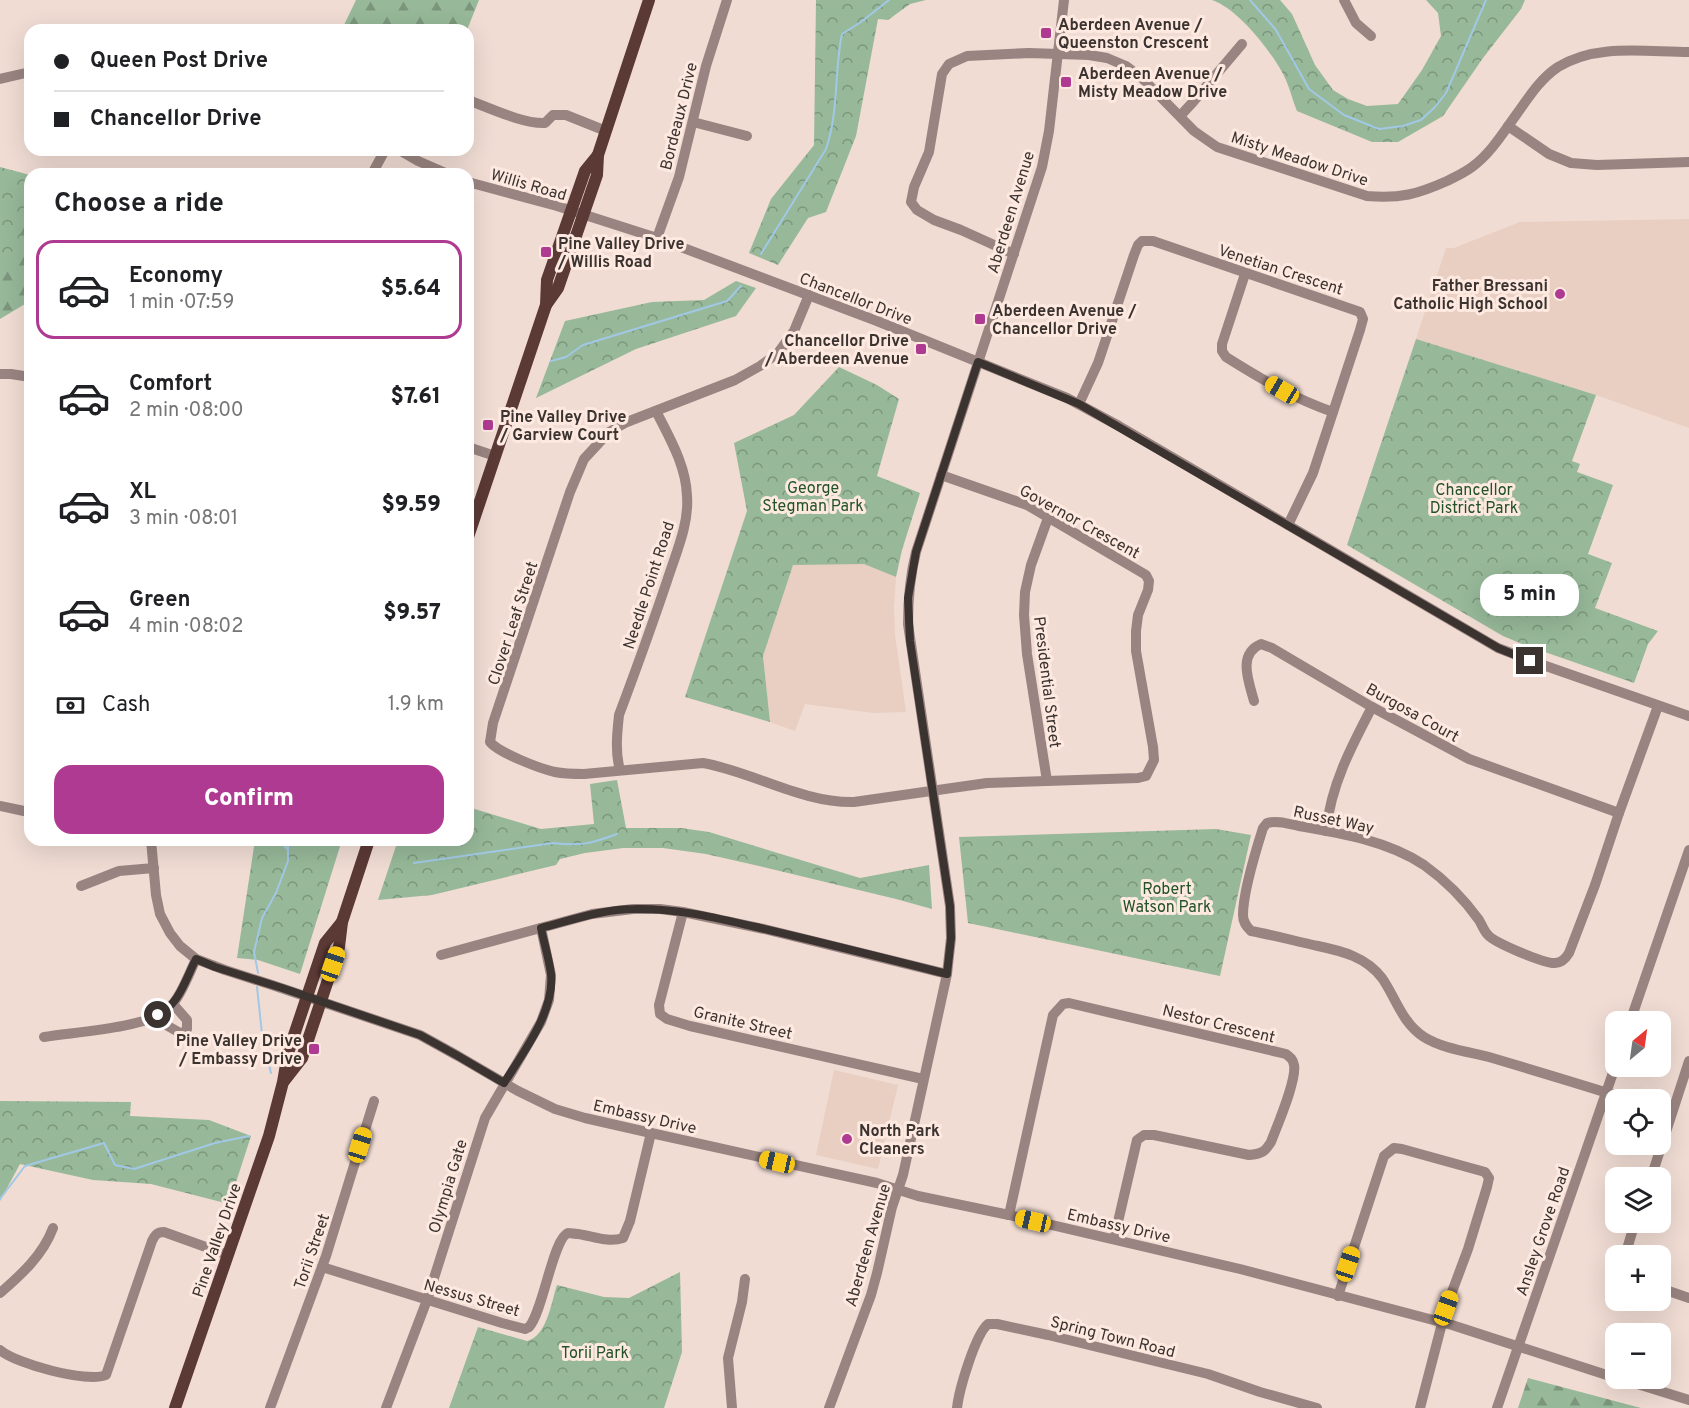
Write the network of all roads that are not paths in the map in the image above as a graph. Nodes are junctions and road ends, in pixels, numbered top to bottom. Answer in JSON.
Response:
{"nodes":[{"id":1,"x":649,"y":0,"type":"edge"},
{"id":2,"x":727,"y":0,"type":"edge"},
{"id":3,"x":1064,"y":0,"type":"edge"},
{"id":4,"x":1344,"y":0,"type":"edge"},
{"id":5,"x":1371,"y":36,"type":"dead end"},
{"id":6,"x":1242,"y":44,"type":"dead end"},
{"id":7,"x":1689,"y":52,"type":"edge"},
{"id":8,"x":1058,"y":54,"type":"junction"},
{"id":9,"x":24,"y":73,"type":"edge"},
{"id":10,"x":0,"y":79,"type":"edge"},
{"id":11,"x":474,"y":102,"type":"edge"},
{"id":12,"x":1180,"y":116,"type":"junction"},
{"id":13,"x":693,"y":122,"type":"junction"},
{"id":14,"x":1508,"y":126,"type":"junction"},
{"id":15,"x":606,"y":131,"type":"junction"},
{"id":16,"x":747,"y":136,"type":"dead end"},
{"id":17,"x":409,"y":156,"type":"edge"},
{"id":18,"x":1689,"y":162,"type":"edge"},
{"id":19,"x":434,"y":168,"type":"edge"},
{"id":20,"x":474,"y":184,"type":"edge"},
{"id":21,"x":577,"y":213,"type":"junction"},
{"id":22,"x":657,"y":238,"type":"junction"},
{"id":23,"x":1014,"y":254,"type":"junction"},
{"id":24,"x":1245,"y":274,"type":"junction"},
{"id":25,"x":809,"y":296,"type":"junction"},
{"id":26,"x":978,"y":362,"type":"junction"},
{"id":27,"x":0,"y":374,"type":"edge"},
{"id":28,"x":24,"y":376,"type":"edge"},
{"id":29,"x":1079,"y":404,"type":"junction"},
{"id":30,"x":656,"y":411,"type":"junction"},
{"id":31,"x":1333,"y":412,"type":"junction"},
{"id":32,"x":474,"y":449,"type":"edge"},
{"id":33,"x":495,"y":456,"type":"junction"},
{"id":34,"x":941,"y":475,"type":"junction"},
{"id":35,"x":1048,"y":518,"type":"junction"},
{"id":36,"x":474,"y":519,"type":"edge"},
{"id":37,"x":1288,"y":525,"type":"junction"},
{"id":38,"x":1254,"y":701,"type":"dead end"},
{"id":39,"x":1658,"y":706,"type":"junction"},
{"id":40,"x":1372,"y":707,"type":"junction"},
{"id":41,"x":1689,"y":716,"type":"edge"},
{"id":42,"x":620,"y":770,"type":"junction"},
{"id":43,"x":1047,"y":781,"type":"junction"},
{"id":44,"x":933,"y":789,"type":"junction"},
{"id":45,"x":0,"y":806,"type":"edge"},
{"id":46,"x":24,"y":811,"type":"dead end"},
{"id":47,"x":1619,"y":813,"type":"junction"},
{"id":48,"x":1326,"y":831,"type":"junction"},
{"id":49,"x":152,"y":846,"type":"edge"},
{"id":50,"x":367,"y":846,"type":"edge"},
{"id":51,"x":1689,"y":850,"type":"edge"},
{"id":52,"x":154,"y":868,"type":"junction"},
{"id":53,"x":81,"y":886,"type":"dead end"},
{"id":54,"x":683,"y":912,"type":"junction"},
{"id":55,"x":342,"y":922,"type":"junction"},
{"id":56,"x":541,"y":928,"type":"junction"},
{"id":57,"x":441,"y":955,"type":"dead end"},
{"id":58,"x":196,"y":959,"type":"junction"},
{"id":59,"x":947,"y":974,"type":"junction"},
{"id":60,"x":307,"y":997,"type":"junction"},
{"id":61,"x":320,"y":1001,"type":"junction"},
{"id":62,"x":173,"y":1004,"type":"junction"},
{"id":63,"x":1634,"y":1011,"type":"edge"},
{"id":64,"x":158,"y":1015,"type":"junction"},
{"id":65,"x":44,"y":1037,"type":"dead end"},
{"id":66,"x":1689,"y":1060,"type":"edge"},
{"id":67,"x":923,"y":1079,"type":"junction"},
{"id":68,"x":283,"y":1082,"type":"junction"},
{"id":69,"x":504,"y":1083,"type":"junction"},
{"id":70,"x":1605,"y":1092,"type":"edge"},
{"id":71,"x":1605,"y":1095,"type":"edge"},
{"id":72,"x":374,"y":1101,"type":"dead end"},
{"id":73,"x":1672,"y":1113,"type":"joint"},
{"id":74,"x":651,"y":1133,"type":"junction"},
{"id":75,"x":1655,"y":1167,"type":"edge"},
{"id":76,"x":898,"y":1190,"type":"junction"},
{"id":77,"x":1010,"y":1215,"type":"junction"},
{"id":78,"x":53,"y":1228,"type":"dead end"},
{"id":79,"x":1114,"y":1239,"type":"junction"},
{"id":80,"x":228,"y":1255,"type":"junction"},
{"id":81,"x":322,"y":1267,"type":"junction"},
{"id":82,"x":745,"y":1279,"type":"dead end"},
{"id":83,"x":1671,"y":1292,"type":"edge"},
{"id":84,"x":0,"y":1293,"type":"edge"},
{"id":85,"x":1338,"y":1296,"type":"junction"},
{"id":86,"x":1689,"y":1298,"type":"edge"},
{"id":87,"x":427,"y":1300,"type":"junction"},
{"id":88,"x":1443,"y":1323,"type":"junction"},
{"id":89,"x":1518,"y":1347,"type":"junction"},
{"id":90,"x":0,"y":1350,"type":"edge"},
{"id":91,"x":1605,"y":1374,"type":"edge"},
{"id":92,"x":1653,"y":1389,"type":"edge"},
{"id":93,"x":1689,"y":1400,"type":"edge"},
{"id":94,"x":175,"y":1408,"type":"edge"},
{"id":95,"x":270,"y":1408,"type":"edge"},
{"id":96,"x":386,"y":1408,"type":"edge"},
{"id":97,"x":732,"y":1408,"type":"edge"},
{"id":98,"x":829,"y":1408,"type":"edge"},
{"id":99,"x":957,"y":1408,"type":"edge"},
{"id":100,"x":1317,"y":1408,"type":"edge"},
{"id":101,"x":1420,"y":1408,"type":"edge"},
{"id":102,"x":1497,"y":1408,"type":"edge"}],
"edges":[{"from":1,"to":15,"type":"main road"},
{"from":2,"to":13,"type":"street","name":"Bordeaux Drive"},
{"from":3,"to":8,"type":"street","name":"Aberdeen Avenue"},
{"from":4,"to":5,"type":"street"},
{"from":6,"to":12,"type":"street"},
{"from":7,"to":14,"type":"street","name":"Misty Meadow Drive"},
{"from":8,"to":12,"type":"street","name":"Misty Meadow Drive"},
{"from":8,"to":23,"type":"street","name":"Aberdeen Avenue"},
{"from":8,"to":23,"type":"street","name":"Misty Meadow Drive"},
{"from":9,"to":10,"type":"street"},
{"from":11,"to":15,"type":"street"},
{"from":12,"to":14,"type":"street","name":"Misty Meadow Drive"},
{"from":13,"to":16,"type":"street"},
{"from":13,"to":22,"type":"street","name":"Bordeaux Drive"},
{"from":14,"to":18,"type":"street"},
{"from":15,"to":21,"type":"main road"},
{"from":17,"to":19,"type":"street"},
{"from":20,"to":21,"type":"street","name":"Willis Road"},
{"from":21,"to":22,"type":"street","name":"Chancellor Drive"},
{"from":21,"to":33,"type":"main road"},
{"from":22,"to":25,"type":"street","name":"Chancellor Drive"},
{"from":23,"to":26,"type":"street","name":"Aberdeen Avenue"},
{"from":24,"to":29,"type":"street","name":"Venetian Crescent"},
{"from":24,"to":31,"type":"street"},
{"from":24,"to":31,"type":"street","name":"Venetian Crescent"},
{"from":25,"to":26,"type":"street","name":"Chancellor Drive"},
{"from":25,"to":30,"type":"street","name":"Clover Leaf Street"},
{"from":26,"to":29,"type":"street","name":"Chancellor Drive"},
{"from":26,"to":34,"type":"street","name":"Aberdeen Avenue"},
{"from":27,"to":28,"type":"street"},
{"from":29,"to":37,"type":"street","name":"Chancellor Drive"},
{"from":30,"to":42,"type":"street","name":"Needle Point Road"},
{"from":30,"to":42,"type":"street","name":"Clover Leaf Street"},
{"from":31,"to":37,"type":"street","name":"Venetian Crescent"},
{"from":32,"to":33,"type":"street"},
{"from":33,"to":36,"type":"main road"},
{"from":34,"to":35,"type":"street","name":"Governor Crescent"},
{"from":34,"to":44,"type":"street","name":"Aberdeen Avenue"},
{"from":35,"to":43,"type":"street","name":"Presidential Street"},
{"from":35,"to":43,"type":"street","name":"Governor Crescent"},
{"from":37,"to":39,"type":"street","name":"Chancellor Drive"},
{"from":38,"to":40,"type":"street","name":"Burgosa Court"},
{"from":39,"to":41,"type":"street","name":"Chancellor Drive"},
{"from":39,"to":47,"type":"street","name":"Russet Way"},
{"from":40,"to":47,"type":"street","name":"Burgosa Court"},
{"from":40,"to":48,"type":"street"},
{"from":42,"to":44,"type":"street","name":"Clover Leaf Street"},
{"from":43,"to":44,"type":"street","name":"Governor Crescent"},
{"from":44,"to":59,"type":"street","name":"Aberdeen Avenue"},
{"from":45,"to":46,"type":"street"},
{"from":47,"to":48,"type":"street","name":"Russet Way"},
{"from":48,"to":70,"type":"street","name":"Russet Way"},
{"from":49,"to":52,"type":"street"},
{"from":50,"to":55,"type":"main road","name":"Pine Valley Drive"},
{"from":51,"to":63,"type":"street"},
{"from":52,"to":53,"type":"street"},
{"from":52,"to":58,"type":"street"},
{"from":54,"to":56,"type":"street"},
{"from":54,"to":59,"type":"street"},
{"from":54,"to":67,"type":"street","name":"Granite Street"},
{"from":55,"to":60,"type":"main road","name":"Pine Valley Drive"},
{"from":55,"to":61,"type":"main road","name":"Pine Valley Drive"},
{"from":56,"to":57,"type":"street"},
{"from":56,"to":69,"type":"street","name":"Olympia Gate"},
{"from":58,"to":60,"type":"street","name":"Embassy Drive"},
{"from":58,"to":62,"type":"street"},
{"from":59,"to":67,"type":"street","name":"Aberdeen Avenue"},
{"from":60,"to":61,"type":"street","name":"Embassy Drive"},
{"from":60,"to":68,"type":"main road","name":"Pine Valley Drive"},
{"from":61,"to":68,"type":"main road","name":"Pine Valley Drive"},
{"from":61,"to":69,"type":"street","name":"Embassy Drive"},
{"from":62,"to":64,"type":"street"},
{"from":62,"to":64,"type":"street"},
{"from":64,"to":65,"type":"street"},
{"from":66,"to":73,"type":"street"},
{"from":67,"to":76,"type":"street","name":"Aberdeen Avenue"},
{"from":68,"to":80,"type":"main road","name":"Pine Valley Drive"},
{"from":69,"to":74,"type":"street","name":"Embassy Drive"},
{"from":69,"to":87,"type":"street","name":"Olympia Gate"},
{"from":71,"to":89,"type":"street","name":"Ansley Grove Road"},
{"from":72,"to":81,"type":"street","name":"Torii Street"},
{"from":73,"to":75,"type":"street"},
{"from":74,"to":76,"type":"street","name":"Embassy Drive"},
{"from":74,"to":87,"type":"street","name":"Nessus Street"},
{"from":76,"to":77,"type":"street","name":"Embassy Drive"},
{"from":76,"to":98,"type":"street","name":"Aberdeen Avenue"},
{"from":77,"to":79,"type":"street","name":"Embassy Drive"},
{"from":77,"to":79,"type":"street","name":"Nestor Crescent"},
{"from":78,"to":84,"type":"street"},
{"from":79,"to":85,"type":"street","name":"Embassy Drive"},
{"from":80,"to":90,"type":"street"},
{"from":80,"to":94,"type":"main road","name":"Pine Valley Drive"},
{"from":81,"to":87,"type":"street","name":"Nessus Street"},
{"from":81,"to":95,"type":"street","name":"Torii Street"},
{"from":82,"to":97,"type":"street"},
{"from":83,"to":86,"type":"street"},
{"from":85,"to":88,"type":"street","name":"Embassy Drive"},
{"from":85,"to":88,"type":"street"},
{"from":87,"to":96,"type":"street","name":"Olympia Gate"},
{"from":88,"to":89,"type":"street","name":"Embassy Drive"},
{"from":88,"to":101,"type":"street"},
{"from":89,"to":91,"type":"street","name":"Embassy Drive"},
{"from":89,"to":102,"type":"street","name":"Ansley Grove Road"},
{"from":92,"to":93,"type":"street","name":"Embassy Drive"},
{"from":99,"to":100,"type":"street","name":"Spring Town Road"}]}
